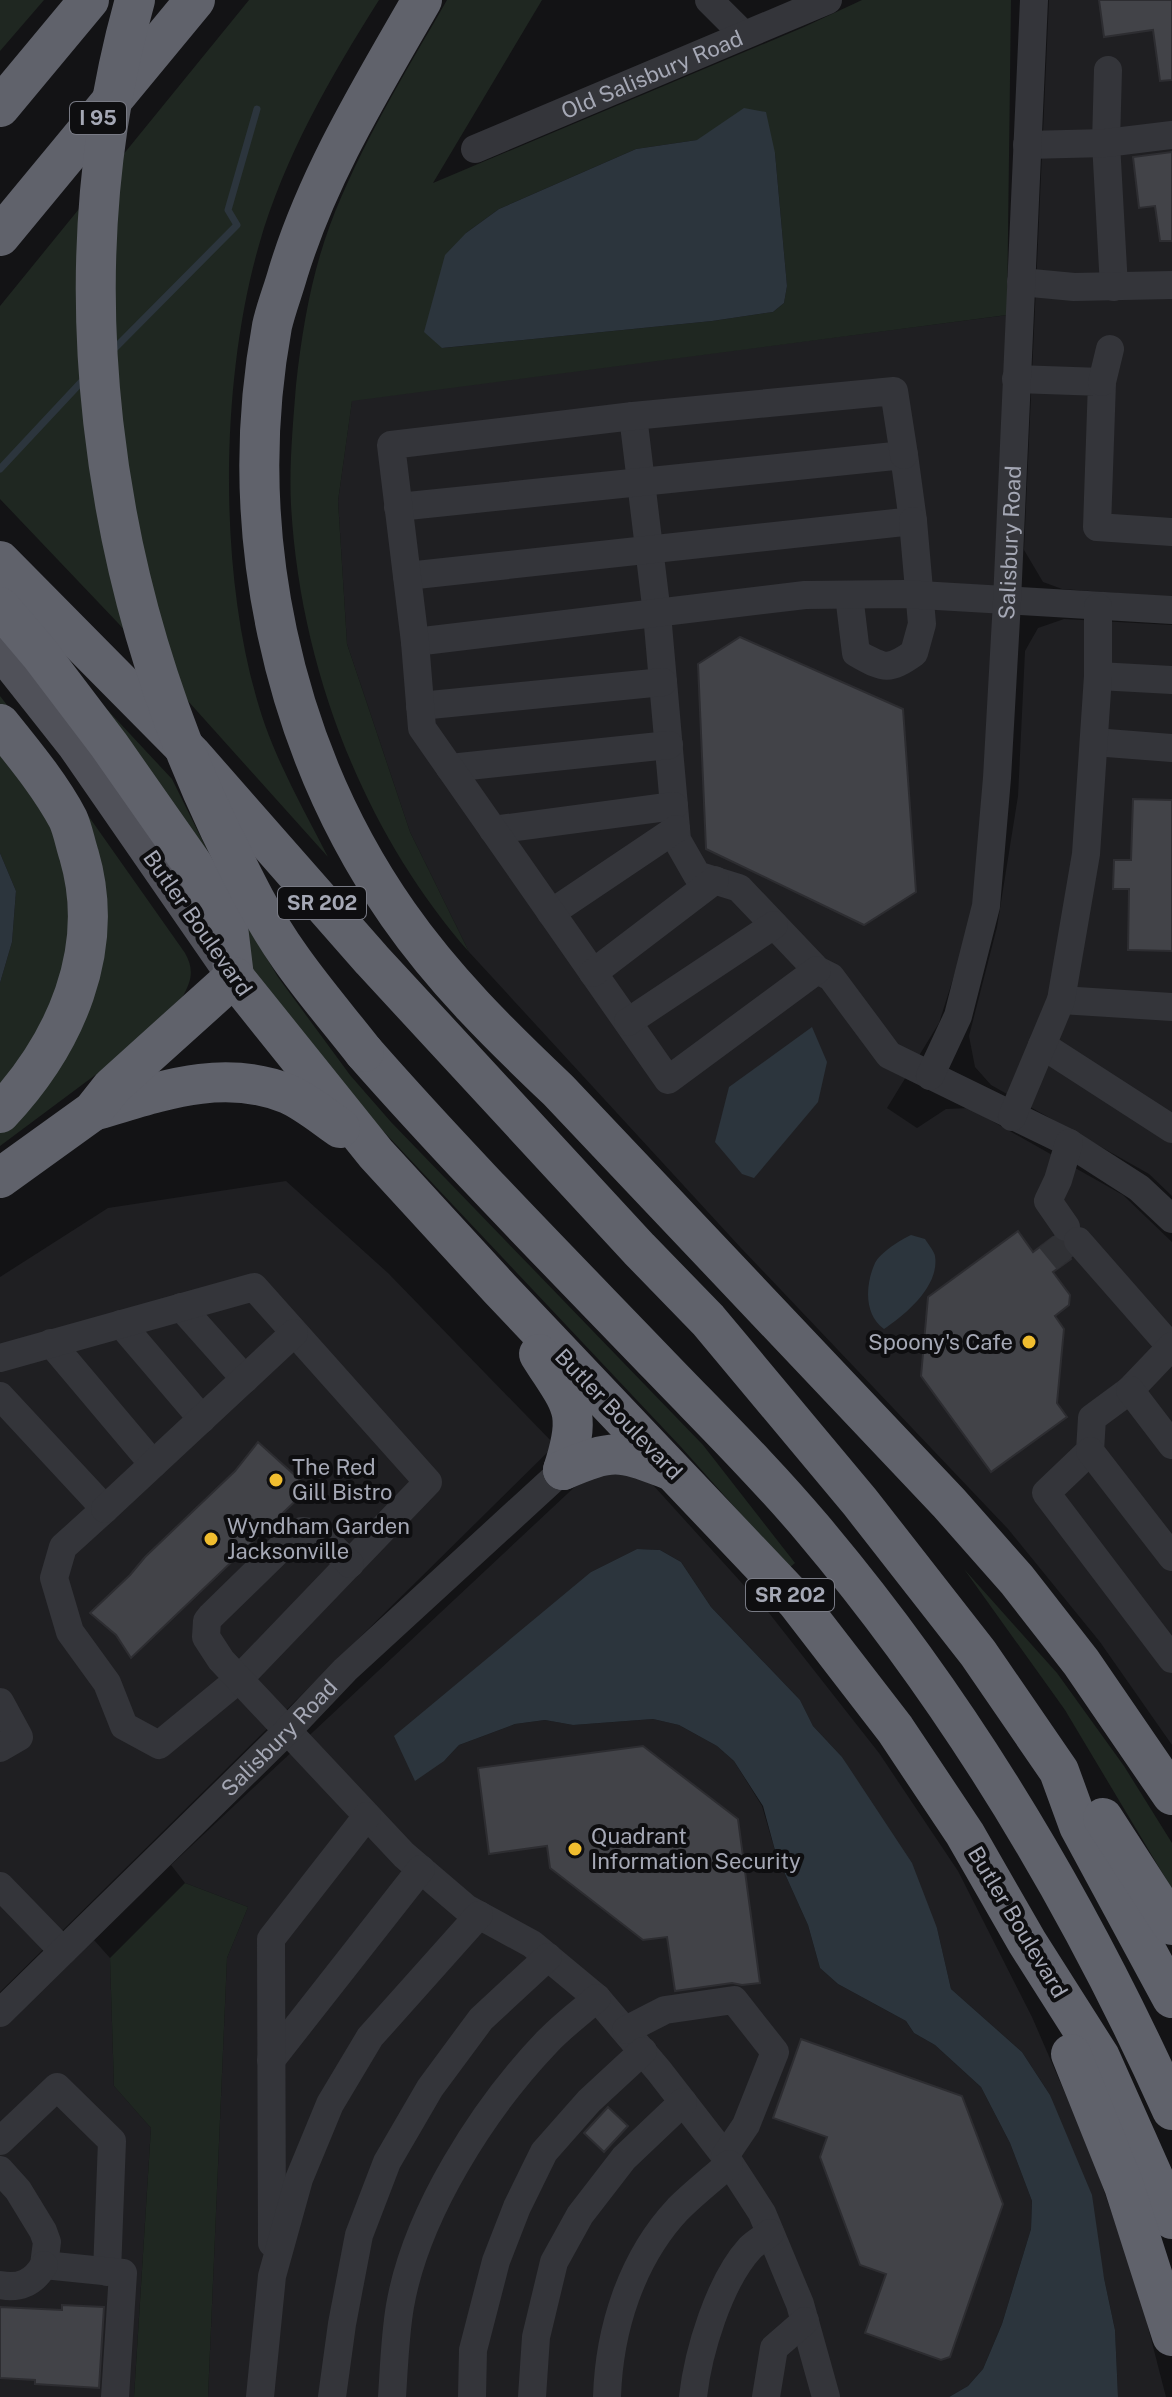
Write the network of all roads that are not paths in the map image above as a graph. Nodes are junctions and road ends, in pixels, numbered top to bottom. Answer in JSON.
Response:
{"nodes":[{"id":1,"x":89,"y":0,"type":"edge"},
{"id":2,"x":135,"y":0,"type":"edge"},
{"id":3,"x":195,"y":0,"type":"edge"},
{"id":4,"x":422,"y":0,"type":"edge"},
{"id":5,"x":709,"y":0,"type":"edge"},
{"id":6,"x":828,"y":0,"type":"edge"},
{"id":7,"x":1034,"y":0,"type":"edge"},
{"id":8,"x":744,"y":35,"type":"junction"},
{"id":9,"x":1108,"y":70,"type":"dead end"},
{"id":10,"x":0,"y":107,"type":"edge"},
{"id":11,"x":1172,"y":135,"type":"edge"},
{"id":12,"x":1106,"y":143,"type":"junction"},
{"id":13,"x":1027,"y":145,"type":"junction"},
{"id":14,"x":475,"y":149,"type":"dead end"},
{"id":15,"x":0,"y":236,"type":"edge"},
{"id":16,"x":1021,"y":282,"type":"junction"},
{"id":17,"x":1172,"y":285,"type":"edge"},
{"id":18,"x":1114,"y":287,"type":"junction"},
{"id":19,"x":1110,"y":349,"type":"dead end"},
{"id":20,"x":1016,"y":379,"type":"junction"},
{"id":21,"x":1102,"y":382,"type":"junction"},
{"id":22,"x":633,"y":416,"type":"junction"},
{"id":23,"x":904,"y":455,"type":"junction"},
{"id":24,"x":641,"y":482,"type":"junction"},
{"id":25,"x":398,"y":507,"type":"junction"},
{"id":26,"x":913,"y":521,"type":"junction"},
{"id":27,"x":1172,"y":532,"type":"edge"},
{"id":28,"x":650,"y":550,"type":"junction"},
{"id":29,"x":0,"y":561,"type":"edge"},
{"id":30,"x":407,"y":576,"type":"junction"},
{"id":31,"x":849,"y":595,"type":"junction"},
{"id":32,"x":918,"y":595,"type":"junction"},
{"id":33,"x":1007,"y":601,"type":"junction"},
{"id":34,"x":0,"y":607,"type":"edge"},
{"id":35,"x":1098,"y":607,"type":"junction"},
{"id":36,"x":1172,"y":610,"type":"edge"},
{"id":37,"x":657,"y":614,"type":"junction"},
{"id":38,"x":415,"y":642,"type":"junction"},
{"id":39,"x":0,"y":652,"type":"edge"},
{"id":40,"x":1098,"y":676,"type":"junction"},
{"id":41,"x":1172,"y":680,"type":"edge"},
{"id":42,"x":663,"y":682,"type":"junction"},
{"id":43,"x":420,"y":706,"type":"junction"},
{"id":44,"x":0,"y":724,"type":"edge"},
{"id":45,"x":1094,"y":742,"type":"junction"},
{"id":46,"x":669,"y":745,"type":"junction"},
{"id":47,"x":1172,"y":748,"type":"edge"},
{"id":48,"x":450,"y":768,"type":"junction"},
{"id":49,"x":675,"y":818,"type":"junction"},
{"id":50,"x":493,"y":830,"type":"junction"},
{"id":51,"x":715,"y":880,"type":"junction"},
{"id":52,"x":551,"y":913,"type":"junction"},
{"id":53,"x":774,"y":925,"type":"junction"},
{"id":54,"x":817,"y":970,"type":"junction"},
{"id":55,"x":593,"y":973,"type":"junction"},
{"id":56,"x":234,"y":977,"type":"junction"},
{"id":57,"x":1061,"y":1000,"type":"junction"},
{"id":58,"x":1172,"y":1007,"type":"edge"},
{"id":59,"x":628,"y":1022,"type":"junction"},
{"id":60,"x":492,"y":1028,"type":"junction"},
{"id":61,"x":1042,"y":1045,"type":"junction"},
{"id":62,"x":930,"y":1076,"type":"junction"},
{"id":63,"x":93,"y":1111,"type":"junction"},
{"id":64,"x":0,"y":1113,"type":"edge"},
{"id":65,"x":1012,"y":1117,"type":"junction"},
{"id":66,"x":1172,"y":1129,"type":"edge"},
{"id":67,"x":1069,"y":1143,"type":"junction"},
{"id":68,"x":376,"y":1154,"type":"junction"},
{"id":69,"x":0,"y":1178,"type":"edge"},
{"id":70,"x":1172,"y":1219,"type":"edge"},
{"id":71,"x":639,"y":1249,"type":"junction"},
{"id":72,"x":500,"y":1289,"type":"junction"},
{"id":73,"x":181,"y":1307,"type":"junction"},
{"id":74,"x":121,"y":1324,"type":"junction"},
{"id":75,"x":294,"y":1333,"type":"junction"},
{"id":76,"x":51,"y":1343,"type":"junction"},
{"id":77,"x":1171,"y":1346,"type":"edge"},
{"id":78,"x":0,"y":1358,"type":"edge"},
{"id":79,"x":245,"y":1379,"type":"junction"},
{"id":80,"x":1130,"y":1390,"type":"junction"},
{"id":81,"x":0,"y":1396,"type":"edge"},
{"id":82,"x":202,"y":1419,"type":"junction"},
{"id":83,"x":1172,"y":1445,"type":"edge"},
{"id":84,"x":1090,"y":1451,"type":"junction"},
{"id":85,"x":153,"y":1464,"type":"junction"},
{"id":86,"x":563,"y":1470,"type":"junction"},
{"id":87,"x":674,"y":1471,"type":"junction"},
{"id":88,"x":105,"y":1509,"type":"junction"},
{"id":89,"x":1172,"y":1557,"type":"edge"},
{"id":90,"x":350,"y":1564,"type":"junction"},
{"id":91,"x":1172,"y":1659,"type":"edge"},
{"id":92,"x":239,"y":1679,"type":"junction"},
{"id":93,"x":0,"y":1702,"type":"edge"},
{"id":94,"x":287,"y":1731,"type":"junction"},
{"id":95,"x":0,"y":1748,"type":"edge"},
{"id":96,"x":1059,"y":1771,"type":"junction"},
{"id":97,"x":1172,"y":1795,"type":"edge"},
{"id":98,"x":367,"y":1816,"type":"junction"},
{"id":99,"x":421,"y":1869,"type":"junction"},
{"id":100,"x":0,"y":1886,"type":"edge"},
{"id":101,"x":479,"y":1915,"type":"junction"},
{"id":102,"x":1172,"y":1925,"type":"edge"},
{"id":103,"x":1027,"y":1942,"type":"junction"},
{"id":104,"x":63,"y":1951,"type":"junction"},
{"id":105,"x":548,"y":1957,"type":"junction"},
{"id":106,"x":597,"y":1998,"type":"junction"},
{"id":107,"x":1172,"y":1998,"type":"edge"},
{"id":108,"x":0,"y":2013,"type":"edge"},
{"id":109,"x":635,"y":2041,"type":"junction"},
{"id":110,"x":271,"y":2060,"type":"junction"},
{"id":111,"x":683,"y":2102,"type":"junction"},
{"id":112,"x":1172,"y":2110,"type":"edge"},
{"id":113,"x":0,"y":2141,"type":"edge"},
{"id":114,"x":727,"y":2160,"type":"junction"},
{"id":115,"x":0,"y":2170,"type":"edge"},
{"id":116,"x":1,"y":2213,"type":"edge"},
{"id":117,"x":1172,"y":2219,"type":"edge"},
{"id":118,"x":35,"y":2221,"type":"junction"},
{"id":119,"x":770,"y":2233,"type":"junction"},
{"id":120,"x":44,"y":2265,"type":"junction"},
{"id":121,"x":107,"y":2272,"type":"junction"},
{"id":122,"x":272,"y":2276,"type":"junction"},
{"id":123,"x":0,"y":2285,"type":"edge"},
{"id":124,"x":805,"y":2321,"type":"junction"},
{"id":125,"x":1172,"y":2336,"type":"edge"},
{"id":126,"x":115,"y":2397,"type":"edge"},
{"id":127,"x":260,"y":2397,"type":"edge"},
{"id":128,"x":332,"y":2397,"type":"edge"},
{"id":129,"x":392,"y":2397,"type":"edge"},
{"id":130,"x":472,"y":2397,"type":"edge"},
{"id":131,"x":532,"y":2397,"type":"edge"},
{"id":132,"x":607,"y":2397,"type":"edge"},
{"id":133,"x":693,"y":2397,"type":"edge"},
{"id":134,"x":766,"y":2397,"type":"edge"},
{"id":135,"x":826,"y":2397,"type":"edge"}],
"edges":[{"from":1,"to":10,"type":"highway"},
{"from":2,"to":112,"type":"highway","bridge":true},
{"from":3,"to":15,"type":"highway","number":"I 95"},
{"from":4,"to":60,"type":"highway"},
{"from":5,"to":8,"type":"street"},
{"from":6,"to":8,"type":"street","name":"Old Salisbury Road"},
{"from":7,"to":13,"type":"street","name":"Salisbury Road"},
{"from":8,"to":14,"type":"street","name":"Old Salisbury Road"},
{"from":9,"to":12,"type":"street"},
{"from":11,"to":12,"type":"street"},
{"from":12,"to":13,"type":"street"},
{"from":12,"to":18,"type":"street"},
{"from":13,"to":16,"type":"street","name":"Salisbury Road"},
{"from":16,"to":18,"type":"street"},
{"from":16,"to":20,"type":"street","name":"Salisbury Road"},
{"from":17,"to":18,"type":"street"},
{"from":19,"to":21,"type":"street"},
{"from":20,"to":21,"type":"street"},
{"from":20,"to":33,"type":"street","name":"Salisbury Road"},
{"from":21,"to":27,"type":"street"},
{"from":22,"to":23,"type":"street"},
{"from":22,"to":24,"type":"street"},
{"from":22,"to":25,"type":"street"},
{"from":23,"to":24,"type":"street"},
{"from":23,"to":26,"type":"street"},
{"from":24,"to":25,"type":"street"},
{"from":24,"to":28,"type":"street"},
{"from":25,"to":30,"type":"street"},
{"from":26,"to":28,"type":"street"},
{"from":26,"to":32,"type":"street"},
{"from":28,"to":30,"type":"street"},
{"from":28,"to":37,"type":"street"},
{"from":29,"to":71,"type":"highway","number":"SR 202"},
{"from":30,"to":38,"type":"street"},
{"from":31,"to":32,"type":"street"},
{"from":31,"to":32,"type":"street"},
{"from":31,"to":37,"type":"street"},
{"from":32,"to":33,"type":"street"},
{"from":33,"to":35,"type":"street"},
{"from":33,"to":62,"type":"street","name":"Salisbury Road"},
{"from":34,"to":56,"type":"highway"},
{"from":35,"to":36,"type":"street"},
{"from":35,"to":40,"type":"street"},
{"from":37,"to":38,"type":"street"},
{"from":37,"to":42,"type":"street"},
{"from":38,"to":43,"type":"street"},
{"from":39,"to":56,"type":"main road","name":"Butler Boulevard","number":"SR 202"},
{"from":40,"to":41,"type":"street"},
{"from":40,"to":45,"type":"street"},
{"from":42,"to":43,"type":"street"},
{"from":42,"to":46,"type":"street"},
{"from":43,"to":48,"type":"street"},
{"from":44,"to":64,"type":"highway"},
{"from":45,"to":47,"type":"street"},
{"from":45,"to":57,"type":"street"},
{"from":46,"to":48,"type":"street"},
{"from":46,"to":49,"type":"street"},
{"from":48,"to":50,"type":"street"},
{"from":49,"to":50,"type":"street"},
{"from":49,"to":51,"type":"street"},
{"from":49,"to":52,"type":"street"},
{"from":50,"to":52,"type":"street"},
{"from":51,"to":53,"type":"street"},
{"from":51,"to":55,"type":"street"},
{"from":52,"to":55,"type":"street"},
{"from":53,"to":54,"type":"street"},
{"from":53,"to":59,"type":"street"},
{"from":54,"to":59,"type":"street"},
{"from":54,"to":62,"type":"street"},
{"from":55,"to":59,"type":"street"},
{"from":56,"to":63,"type":"highway"},
{"from":56,"to":68,"type":"highway","name":"Butler Boulevard","number":"SR 202"},
{"from":57,"to":58,"type":"street"},
{"from":57,"to":61,"type":"street"},
{"from":60,"to":71,"type":"highway"},
{"from":60,"to":97,"type":"highway"},
{"from":61,"to":65,"type":"street"},
{"from":61,"to":66,"type":"street"},
{"from":62,"to":65,"type":"street"},
{"from":63,"to":68,"type":"highway"},
{"from":63,"to":69,"type":"highway"},
{"from":65,"to":67,"type":"street"},
{"from":67,"to":70,"type":"street"},
{"from":67,"to":77,"type":"street"},
{"from":68,"to":72,"type":"highway","name":"Butler Boulevard","number":"SR 202"},
{"from":71,"to":96,"type":"highway","number":"SR 202"},
{"from":72,"to":86,"type":"highway"},
{"from":72,"to":87,"type":"highway","name":"Butler Boulevard","number":"SR 202"},
{"from":73,"to":74,"type":"street"},
{"from":73,"to":75,"type":"street"},
{"from":73,"to":79,"type":"street"},
{"from":74,"to":76,"type":"street"},
{"from":74,"to":82,"type":"street"},
{"from":75,"to":79,"type":"street"},
{"from":75,"to":90,"type":"street"},
{"from":76,"to":78,"type":"street"},
{"from":76,"to":85,"type":"street"},
{"from":77,"to":80,"type":"street"},
{"from":79,"to":82,"type":"street"},
{"from":80,"to":83,"type":"street"},
{"from":80,"to":84,"type":"street"},
{"from":81,"to":88,"type":"street"},
{"from":82,"to":85,"type":"street"},
{"from":84,"to":89,"type":"street"},
{"from":84,"to":91,"type":"street"},
{"from":85,"to":88,"type":"street"},
{"from":86,"to":87,"type":"highway"},
{"from":86,"to":94,"type":"street","name":"Salisbury Road"},
{"from":87,"to":103,"type":"highway","name":"Butler Boulevard","number":"SR 202"},
{"from":88,"to":92,"type":"street"},
{"from":90,"to":92,"type":"street"},
{"from":90,"to":92,"type":"street"},
{"from":92,"to":94,"type":"street"},
{"from":93,"to":95,"type":"street"},
{"from":94,"to":98,"type":"street"},
{"from":94,"to":104,"type":"street","name":"Salisbury Road"},
{"from":96,"to":102,"type":"highway"},
{"from":96,"to":107,"type":"highway","number":"SR 202"},
{"from":98,"to":99,"type":"street"},
{"from":98,"to":110,"type":"street"},
{"from":99,"to":101,"type":"street"},
{"from":99,"to":110,"type":"street"},
{"from":100,"to":104,"type":"street"},
{"from":101,"to":105,"type":"street"},
{"from":101,"to":122,"type":"street"},
{"from":103,"to":117,"type":"highway","name":"Butler Boulevard","number":"SR 202"},
{"from":103,"to":125,"type":"highway"},
{"from":104,"to":108,"type":"street","name":"Salisbury Road"},
{"from":105,"to":106,"type":"street"},
{"from":105,"to":128,"type":"street"},
{"from":106,"to":109,"type":"street"},
{"from":106,"to":129,"type":"street"},
{"from":109,"to":111,"type":"street"},
{"from":109,"to":114,"type":"street"},
{"from":109,"to":130,"type":"street"},
{"from":110,"to":122,"type":"street"},
{"from":111,"to":114,"type":"street"},
{"from":111,"to":131,"type":"street"},
{"from":113,"to":121,"type":"street"},
{"from":114,"to":119,"type":"street"},
{"from":114,"to":132,"type":"street"},
{"from":115,"to":118,"type":"street"},
{"from":116,"to":118,"type":"street"},
{"from":118,"to":120,"type":"street"},
{"from":119,"to":124,"type":"street"},
{"from":119,"to":133,"type":"street"},
{"from":120,"to":121,"type":"street"},
{"from":120,"to":123,"type":"street"},
{"from":121,"to":126,"type":"street"},
{"from":122,"to":127,"type":"street"},
{"from":124,"to":134,"type":"street"},
{"from":124,"to":135,"type":"street"}]}
